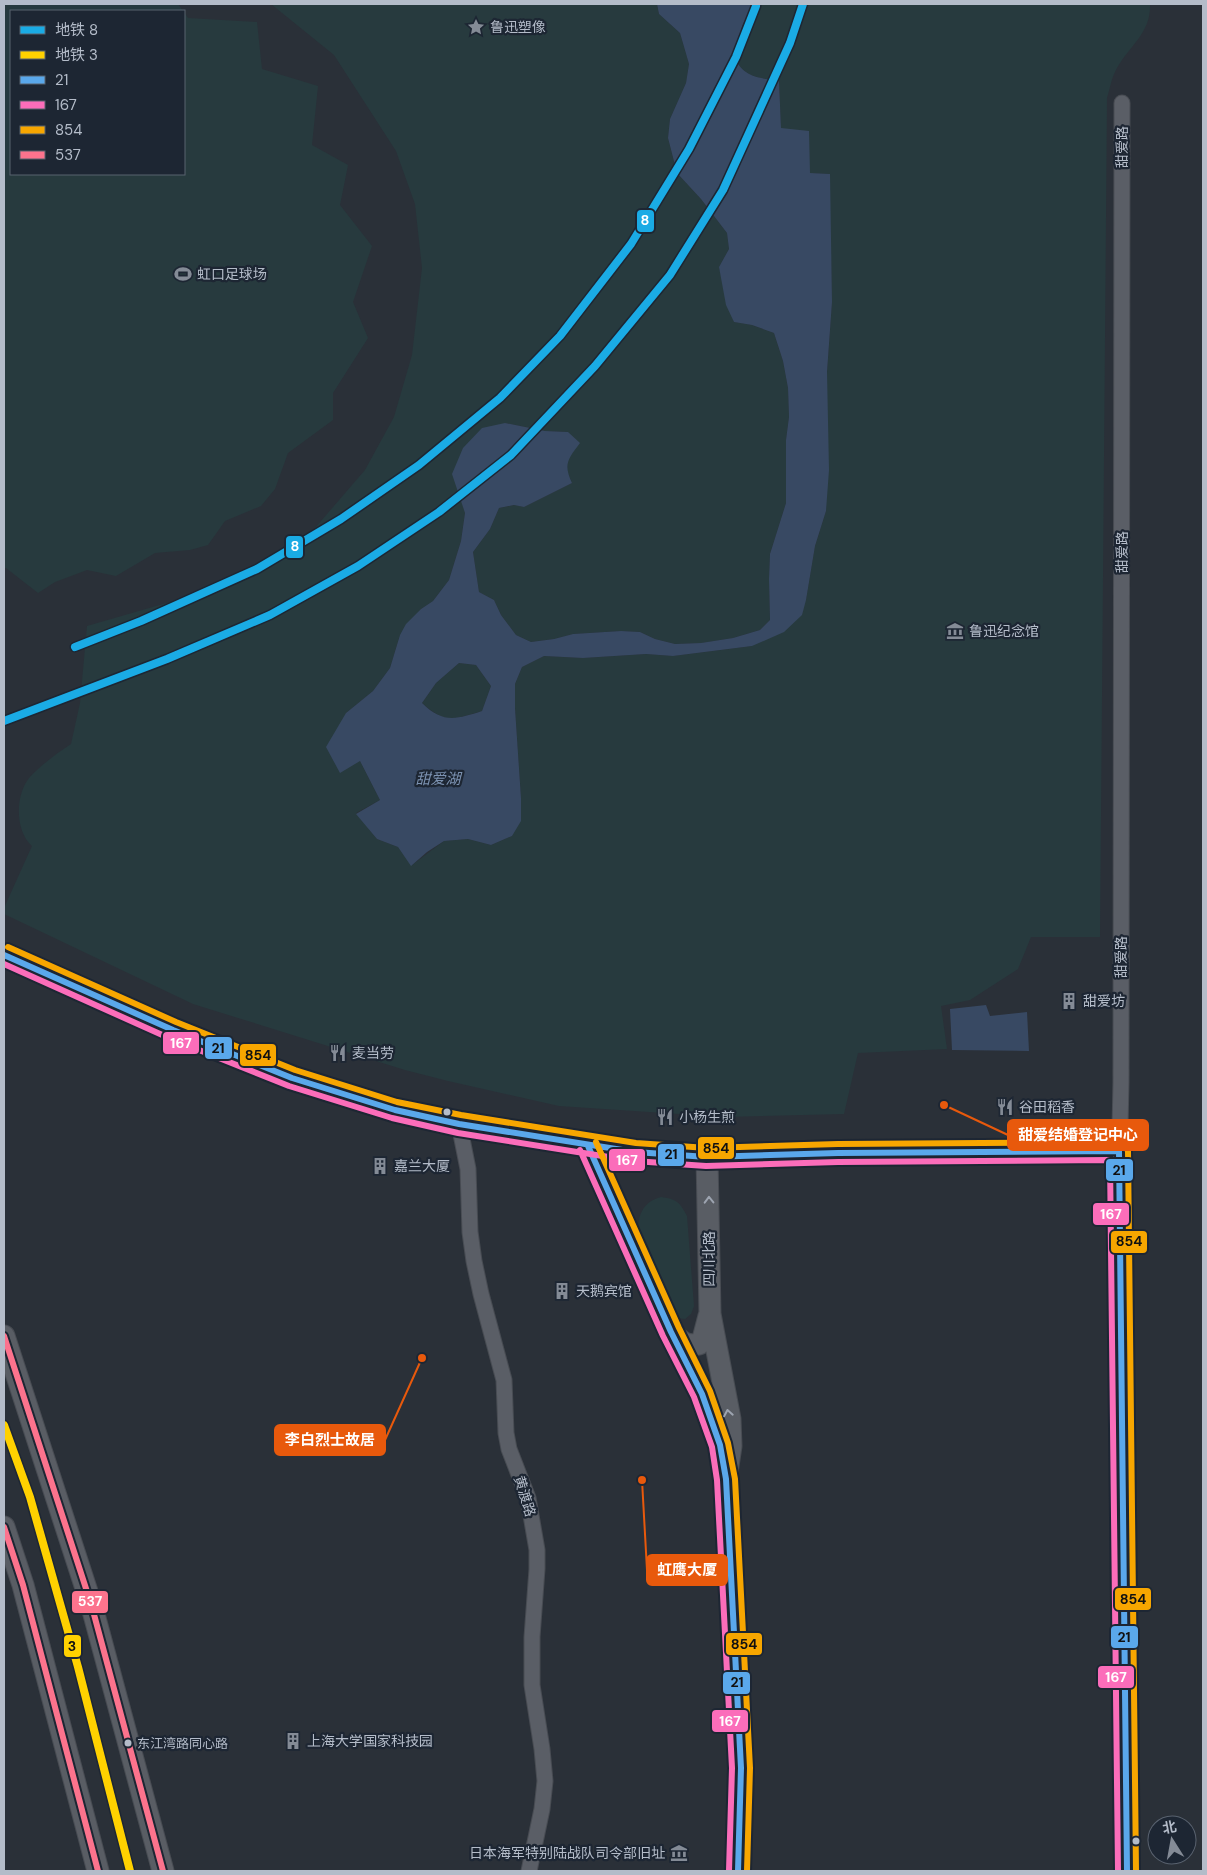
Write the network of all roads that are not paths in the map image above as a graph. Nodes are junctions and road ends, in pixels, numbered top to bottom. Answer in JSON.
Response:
{"nodes":[{"id":1,"x":1122,"y":103,"type":"dead end"},
{"id":2,"x":4,"y":955,"type":"edge"},
{"id":3,"x":458,"y":1124,"type":"junction"},
{"id":4,"x":588,"y":1146,"type":"junction"},
{"id":5,"x":1119,"y":1151,"type":"junction"},
{"id":6,"x":707,"y":1157,"type":"junction"},
{"id":7,"x":710,"y":1314,"type":"junction"},
{"id":8,"x":671,"y":1332,"type":"junction"},
{"id":9,"x":4,"y":1336,"type":"edge"},
{"id":10,"x":726,"y":1479,"type":"junction"},
{"id":11,"x":4,"y":1527,"type":"edge"},
{"id":12,"x":98,"y":1871,"type":"edge"},
{"id":13,"x":163,"y":1871,"type":"edge"},
{"id":14,"x":529,"y":1871,"type":"edge"},
{"id":15,"x":738,"y":1871,"type":"edge"},
{"id":16,"x":1127,"y":1871,"type":"edge"}],
"edges":[{"from":1,"to":5,"type":"street","name":"甜爱路"},
{"from":2,"to":3,"type":"main road"},
{"from":3,"to":4,"type":"main road"},
{"from":3,"to":14,"type":"street","name":"黄渡路"},
{"from":4,"to":6,"type":"main road"},
{"from":4,"to":8,"type":"main road","name":"四川北路"},
{"from":5,"to":6,"type":"street"},
{"from":5,"to":16,"type":"street","name":"甜爱路"},
{"from":7,"to":6,"type":"main road","name":"四川北路","one_way":true},
{"from":7,"to":8,"type":"main road"},
{"from":10,"to":7,"type":"main road","name":"四川北路","one_way":true},
{"from":8,"to":10,"type":"main road","name":"四川北路"},
{"from":9,"to":13,"type":"main road"},
{"from":10,"to":15,"type":"main road","name":"四川北路"},
{"from":11,"to":12,"type":"main road"}]}
